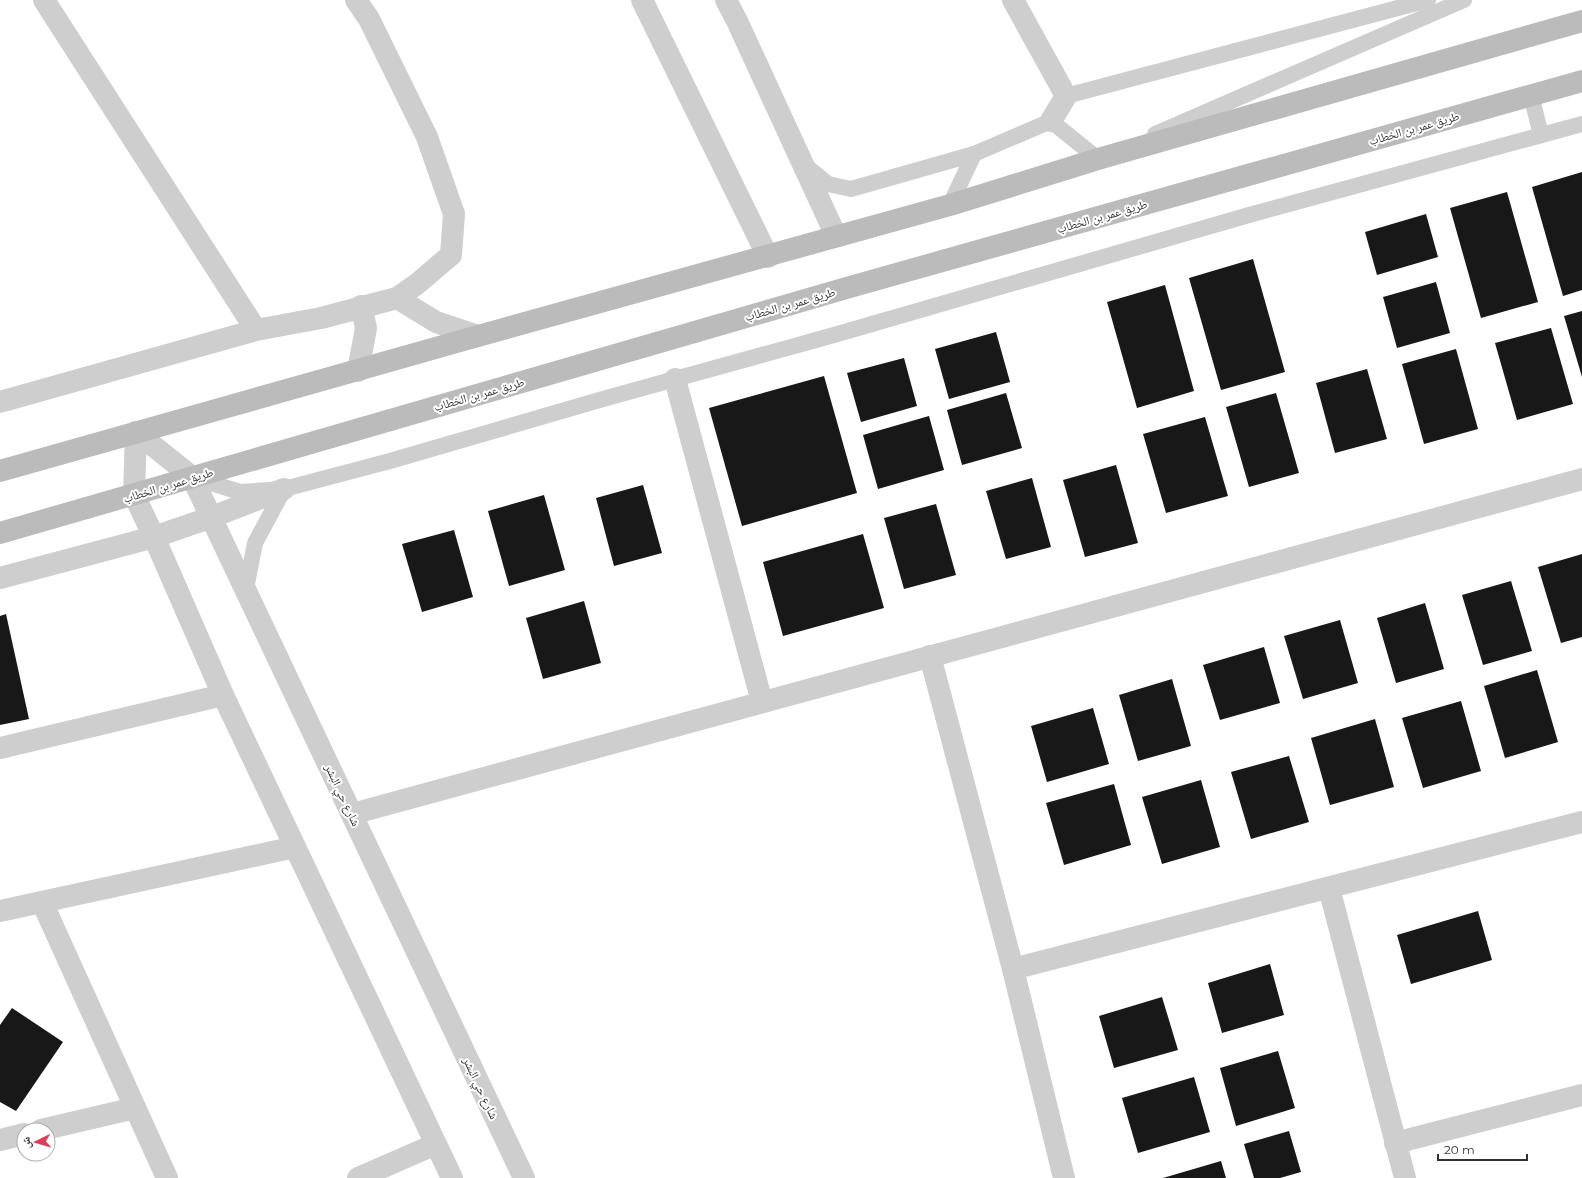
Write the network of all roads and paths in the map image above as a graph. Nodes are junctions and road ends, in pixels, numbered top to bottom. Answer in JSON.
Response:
{"nodes":[{"id":1,"x":44,"y":0,"type":"edge"},
{"id":2,"x":356,"y":0,"type":"edge"},
{"id":3,"x":642,"y":0,"type":"edge"},
{"id":4,"x":726,"y":0,"type":"edge"},
{"id":5,"x":1013,"y":0,"type":"edge"},
{"id":6,"x":1428,"y":0,"type":"edge"},
{"id":7,"x":1464,"y":0,"type":"edge"},
{"id":8,"x":1582,"y":21,"type":"edge"},
{"id":9,"x":1582,"y":81,"type":"edge"},
{"id":10,"x":1531,"y":95,"type":"junction"},
{"id":11,"x":1066,"y":96,"type":"junction"},
{"id":12,"x":1051,"y":121,"type":"junction"},
{"id":13,"x":1582,"y":124,"type":"edge"},
{"id":14,"x":1541,"y":135,"type":"junction"},
{"id":15,"x":974,"y":154,"type":"junction"},
{"id":16,"x":1098,"y":159,"type":"junction"},
{"id":17,"x":803,"y":164,"type":"junction"},
{"id":18,"x":950,"y":205,"type":"junction"},
{"id":19,"x":836,"y":236,"type":"junction"},
{"id":20,"x":768,"y":257,"type":"junction"},
{"id":21,"x":397,"y":298,"type":"junction"},
{"id":22,"x":361,"y":306,"type":"junction"},
{"id":23,"x":256,"y":330,"type":"junction"},
{"id":24,"x":478,"y":336,"type":"junction"},
{"id":25,"x":358,"y":371,"type":"junction"},
{"id":26,"x":675,"y":379,"type":"junction"},
{"id":27,"x":0,"y":402,"type":"edge"},
{"id":28,"x":136,"y":432,"type":"junction"},
{"id":29,"x":0,"y":471,"type":"edge"},
{"id":30,"x":192,"y":477,"type":"junction"},
{"id":31,"x":1582,"y":479,"type":"edge"},
{"id":32,"x":284,"y":489,"type":"junction"},
{"id":33,"x":134,"y":495,"type":"junction"},
{"id":34,"x":212,"y":517,"type":"junction"},
{"id":35,"x":0,"y":533,"type":"edge"},
{"id":36,"x":154,"y":536,"type":"junction"},
{"id":37,"x":0,"y":578,"type":"edge"},
{"id":38,"x":246,"y":589,"type":"junction"},
{"id":39,"x":930,"y":656,"type":"junction"},
{"id":40,"x":223,"y":695,"type":"junction"},
{"id":41,"x":762,"y":702,"type":"junction"},
{"id":42,"x":0,"y":748,"type":"edge"},
{"id":43,"x":352,"y":814,"type":"junction"},
{"id":44,"x":1582,"y":822,"type":"edge"},
{"id":45,"x":295,"y":847,"type":"junction"},
{"id":46,"x":1329,"y":888,"type":"junction"},
{"id":47,"x":42,"y":902,"type":"junction"},
{"id":48,"x":0,"y":911,"type":"edge"},
{"id":49,"x":1014,"y":969,"type":"junction"},
{"id":50,"x":1582,"y":1095,"type":"edge"},
{"id":51,"x":135,"y":1108,"type":"junction"},
{"id":52,"x":56,"y":1126,"type":"edge"},
{"id":53,"x":16,"y":1136,"type":"edge"},
{"id":54,"x":0,"y":1140,"type":"edge"},
{"id":55,"x":1395,"y":1143,"type":"junction"},
{"id":56,"x":436,"y":1144,"type":"junction"},
{"id":57,"x":167,"y":1178,"type":"edge"},
{"id":58,"x":358,"y":1178,"type":"edge"},
{"id":59,"x":452,"y":1178,"type":"edge"},
{"id":60,"x":524,"y":1178,"type":"edge"},
{"id":61,"x":1064,"y":1178,"type":"edge"},
{"id":62,"x":1404,"y":1178,"type":"edge"}],
"edges":[{"from":1,"to":23,"type":"street"},
{"from":2,"to":21,"type":"street"},
{"from":3,"to":20,"type":"street"},
{"from":4,"to":17,"type":"street"},
{"from":5,"to":11,"type":"street"},
{"from":6,"to":11,"type":"lane"},
{"from":7,"to":16,"type":"lane"},
{"from":8,"to":16,"type":"main road"},
{"from":9,"to":10,"type":"main road","name":"طريق عمر بن الخطاب"},
{"from":10,"to":14,"type":"lane"},
{"from":10,"to":30,"type":"main road","name":"طريق عمر بن الخطاب"},
{"from":11,"to":12,"type":"street"},
{"from":12,"to":15,"type":"lane"},
{"from":12,"to":16,"type":"lane"},
{"from":13,"to":14,"type":"lane"},
{"from":14,"to":26,"type":"lane"},
{"from":15,"to":17,"type":"lane"},
{"from":15,"to":18,"type":"lane"},
{"from":16,"to":18,"type":"main road"},
{"from":17,"to":19,"type":"street"},
{"from":18,"to":19,"type":"main road"},
{"from":19,"to":20,"type":"main road"},
{"from":20,"to":24,"type":"main road"},
{"from":21,"to":22,"type":"street"},
{"from":21,"to":24,"type":"street"},
{"from":22,"to":23,"type":"street"},
{"from":22,"to":25,"type":"street"},
{"from":23,"to":27,"type":"street"},
{"from":24,"to":25,"type":"main road"},
{"from":25,"to":28,"type":"main road"},
{"from":26,"to":32,"type":"lane"},
{"from":26,"to":41,"type":"street"},
{"from":28,"to":29,"type":"main road"},
{"from":28,"to":30,"type":"street","name":"شارع حي البشر"},
{"from":28,"to":33,"type":"street"},
{"from":30,"to":32,"type":"lane"},
{"from":30,"to":33,"type":"main road","name":"طريق عمر بن الخطاب"},
{"from":30,"to":34,"type":"street","name":"شارع حي البشر"},
{"from":31,"to":39,"type":"street"},
{"from":32,"to":34,"type":"street"},
{"from":32,"to":38,"type":"lane"},
{"from":33,"to":35,"type":"main road","name":"طريق عمر بن الخطاب"},
{"from":33,"to":36,"type":"street"},
{"from":34,"to":36,"type":"street"},
{"from":34,"to":38,"type":"street","name":"شارع حي البشر"},
{"from":36,"to":37,"type":"street"},
{"from":36,"to":40,"type":"street"},
{"from":38,"to":43,"type":"street","name":"شارع حي البشر"},
{"from":39,"to":41,"type":"street"},
{"from":39,"to":49,"type":"street"},
{"from":40,"to":42,"type":"street"},
{"from":40,"to":45,"type":"street"},
{"from":41,"to":43,"type":"street"},
{"from":43,"to":60,"type":"street","name":"شارع حي البشر"},
{"from":44,"to":46,"type":"street"},
{"from":45,"to":47,"type":"street"},
{"from":45,"to":56,"type":"street"},
{"from":46,"to":49,"type":"street"},
{"from":46,"to":55,"type":"street"},
{"from":47,"to":48,"type":"street"},
{"from":47,"to":51,"type":"street"},
{"from":49,"to":61,"type":"street"},
{"from":50,"to":55,"type":"street"},
{"from":51,"to":52,"type":"street"},
{"from":51,"to":57,"type":"street"},
{"from":53,"to":54,"type":"street"},
{"from":55,"to":62,"type":"street"},
{"from":56,"to":58,"type":"street"},
{"from":56,"to":59,"type":"street"}]}
